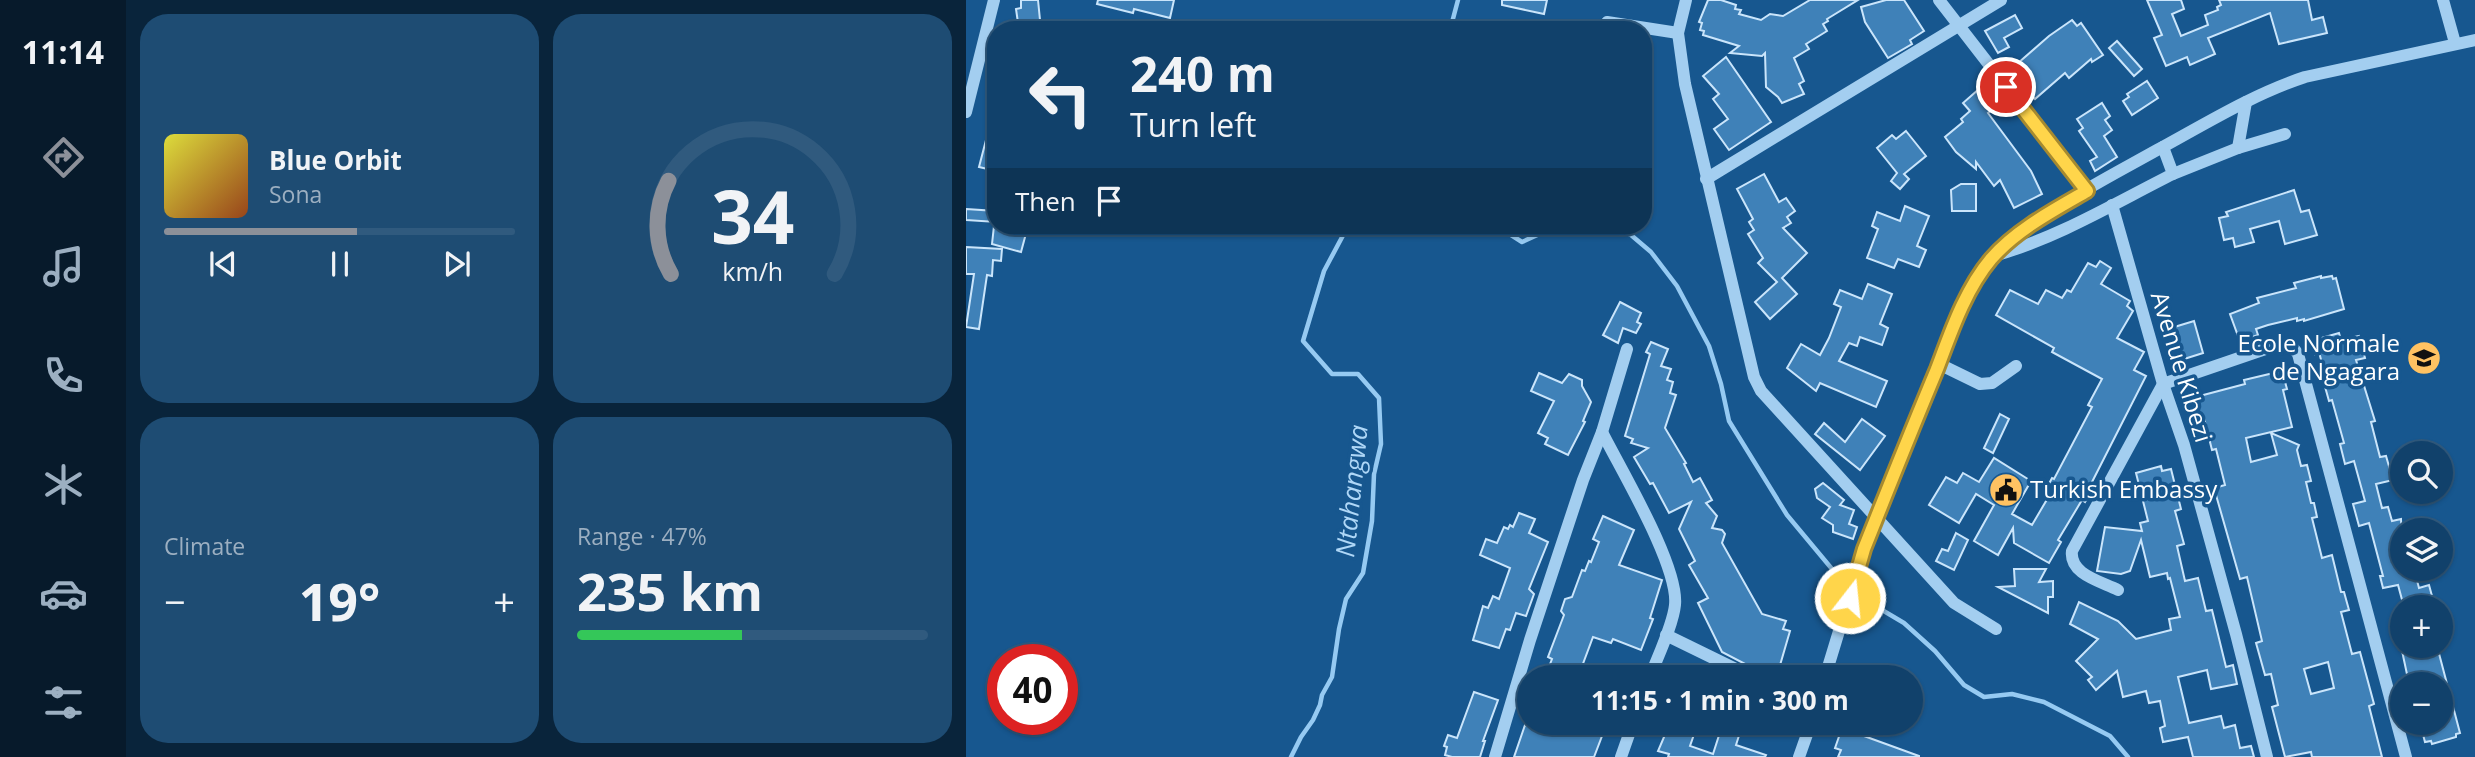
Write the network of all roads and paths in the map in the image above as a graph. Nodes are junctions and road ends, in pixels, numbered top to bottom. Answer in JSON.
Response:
{"nodes":[{"id":1,"x":994,"y":0,"type":"edge"},
{"id":2,"x":1686,"y":0,"type":"edge"},
{"id":3,"x":1939,"y":0,"type":"edge"},
{"id":4,"x":2001,"y":0,"type":"edge"},
{"id":5,"x":2443,"y":0,"type":"edge"},
{"id":6,"x":989,"y":21,"type":"edge"},
{"id":7,"x":1958,"y":25,"type":"junction"},
{"id":8,"x":987,"y":28,"type":"edge"},
{"id":9,"x":1652,"y":29,"type":"edge"},
{"id":10,"x":1678,"y":33,"type":"junction"},
{"id":11,"x":2475,"y":40,"type":"edge"},
{"id":12,"x":2455,"y":43,"type":"junction"},
{"id":13,"x":2246,"y":102,"type":"junction"},
{"id":14,"x":966,"y":112,"type":"edge"},
{"id":15,"x":2285,"y":134,"type":"dead end"},
{"id":16,"x":2163,"y":147,"type":"junction"},
{"id":17,"x":2238,"y":148,"type":"junction"},
{"id":18,"x":2173,"y":174,"type":"junction"},
{"id":19,"x":1706,"y":179,"type":"junction"},
{"id":20,"x":2087,"y":191,"type":"junction"},
{"id":21,"x":2112,"y":205,"type":"junction"},
{"id":22,"x":1993,"y":256,"type":"junction"},
{"id":23,"x":1627,"y":349,"type":"dead end"},
{"id":24,"x":1938,"y":364,"type":"junction"},
{"id":25,"x":2016,"y":366,"type":"dead end"},
{"id":26,"x":2163,"y":384,"type":"junction"},
{"id":27,"x":1602,"y":432,"type":"junction"},
{"id":28,"x":1876,"y":519,"type":"junction"},
{"id":29,"x":2118,"y":590,"type":"dead end"},
{"id":30,"x":1996,"y":629,"type":"dead end"},
{"id":31,"x":1666,"y":635,"type":"junction"},
{"id":32,"x":1655,"y":665,"type":"edge"},
{"id":33,"x":1727,"y":665,"type":"edge"},
{"id":34,"x":1829,"y":665,"type":"edge"},
{"id":35,"x":1629,"y":735,"type":"edge"},
{"id":36,"x":1807,"y":735,"type":"edge"},
{"id":37,"x":1495,"y":757,"type":"edge"},
{"id":38,"x":1621,"y":757,"type":"edge"},
{"id":39,"x":1799,"y":757,"type":"edge"},
{"id":40,"x":2267,"y":757,"type":"edge"},
{"id":41,"x":2406,"y":757,"type":"edge"}],
"edges":[{"from":1,"to":6,"type":"street"},
{"from":2,"to":10,"type":"street"},
{"from":3,"to":7,"type":"street"},
{"from":4,"to":7,"type":"street"},
{"from":5,"to":12,"type":"street"},
{"from":7,"to":19,"type":"street"},
{"from":7,"to":20,"type":"street"},
{"from":8,"to":14,"type":"street"},
{"from":9,"to":10,"type":"street"},
{"from":10,"to":19,"type":"street"},
{"from":11,"to":12,"type":"street"},
{"from":12,"to":13,"type":"street"},
{"from":13,"to":16,"type":"street"},
{"from":13,"to":17,"type":"street"},
{"from":15,"to":17,"type":"street"},
{"from":16,"to":18,"type":"street"},
{"from":16,"to":20,"type":"street"},
{"from":17,"to":18,"type":"street"},
{"from":18,"to":21,"type":"street"},
{"from":19,"to":28,"type":"street"},
{"from":20,"to":22,"type":"street"},
{"from":21,"to":22,"type":"street"},
{"from":21,"to":26,"type":"street","name":"Avenue Kibezi"},
{"from":22,"to":24,"type":"street"},
{"from":23,"to":27,"type":"street"},
{"from":24,"to":25,"type":"street"},
{"from":24,"to":28,"type":"street"},
{"from":26,"to":29,"type":"street"},
{"from":26,"to":40,"type":"street","name":"Avenue Kibezi"},
{"from":26,"to":41,"type":"street"},
{"from":27,"to":31,"type":"street"},
{"from":27,"to":37,"type":"street"},
{"from":28,"to":30,"type":"street"},
{"from":28,"to":34,"type":"street"},
{"from":31,"to":32,"type":"street"},
{"from":31,"to":33,"type":"street"},
{"from":35,"to":38,"type":"street"},
{"from":36,"to":39,"type":"street"}]}
